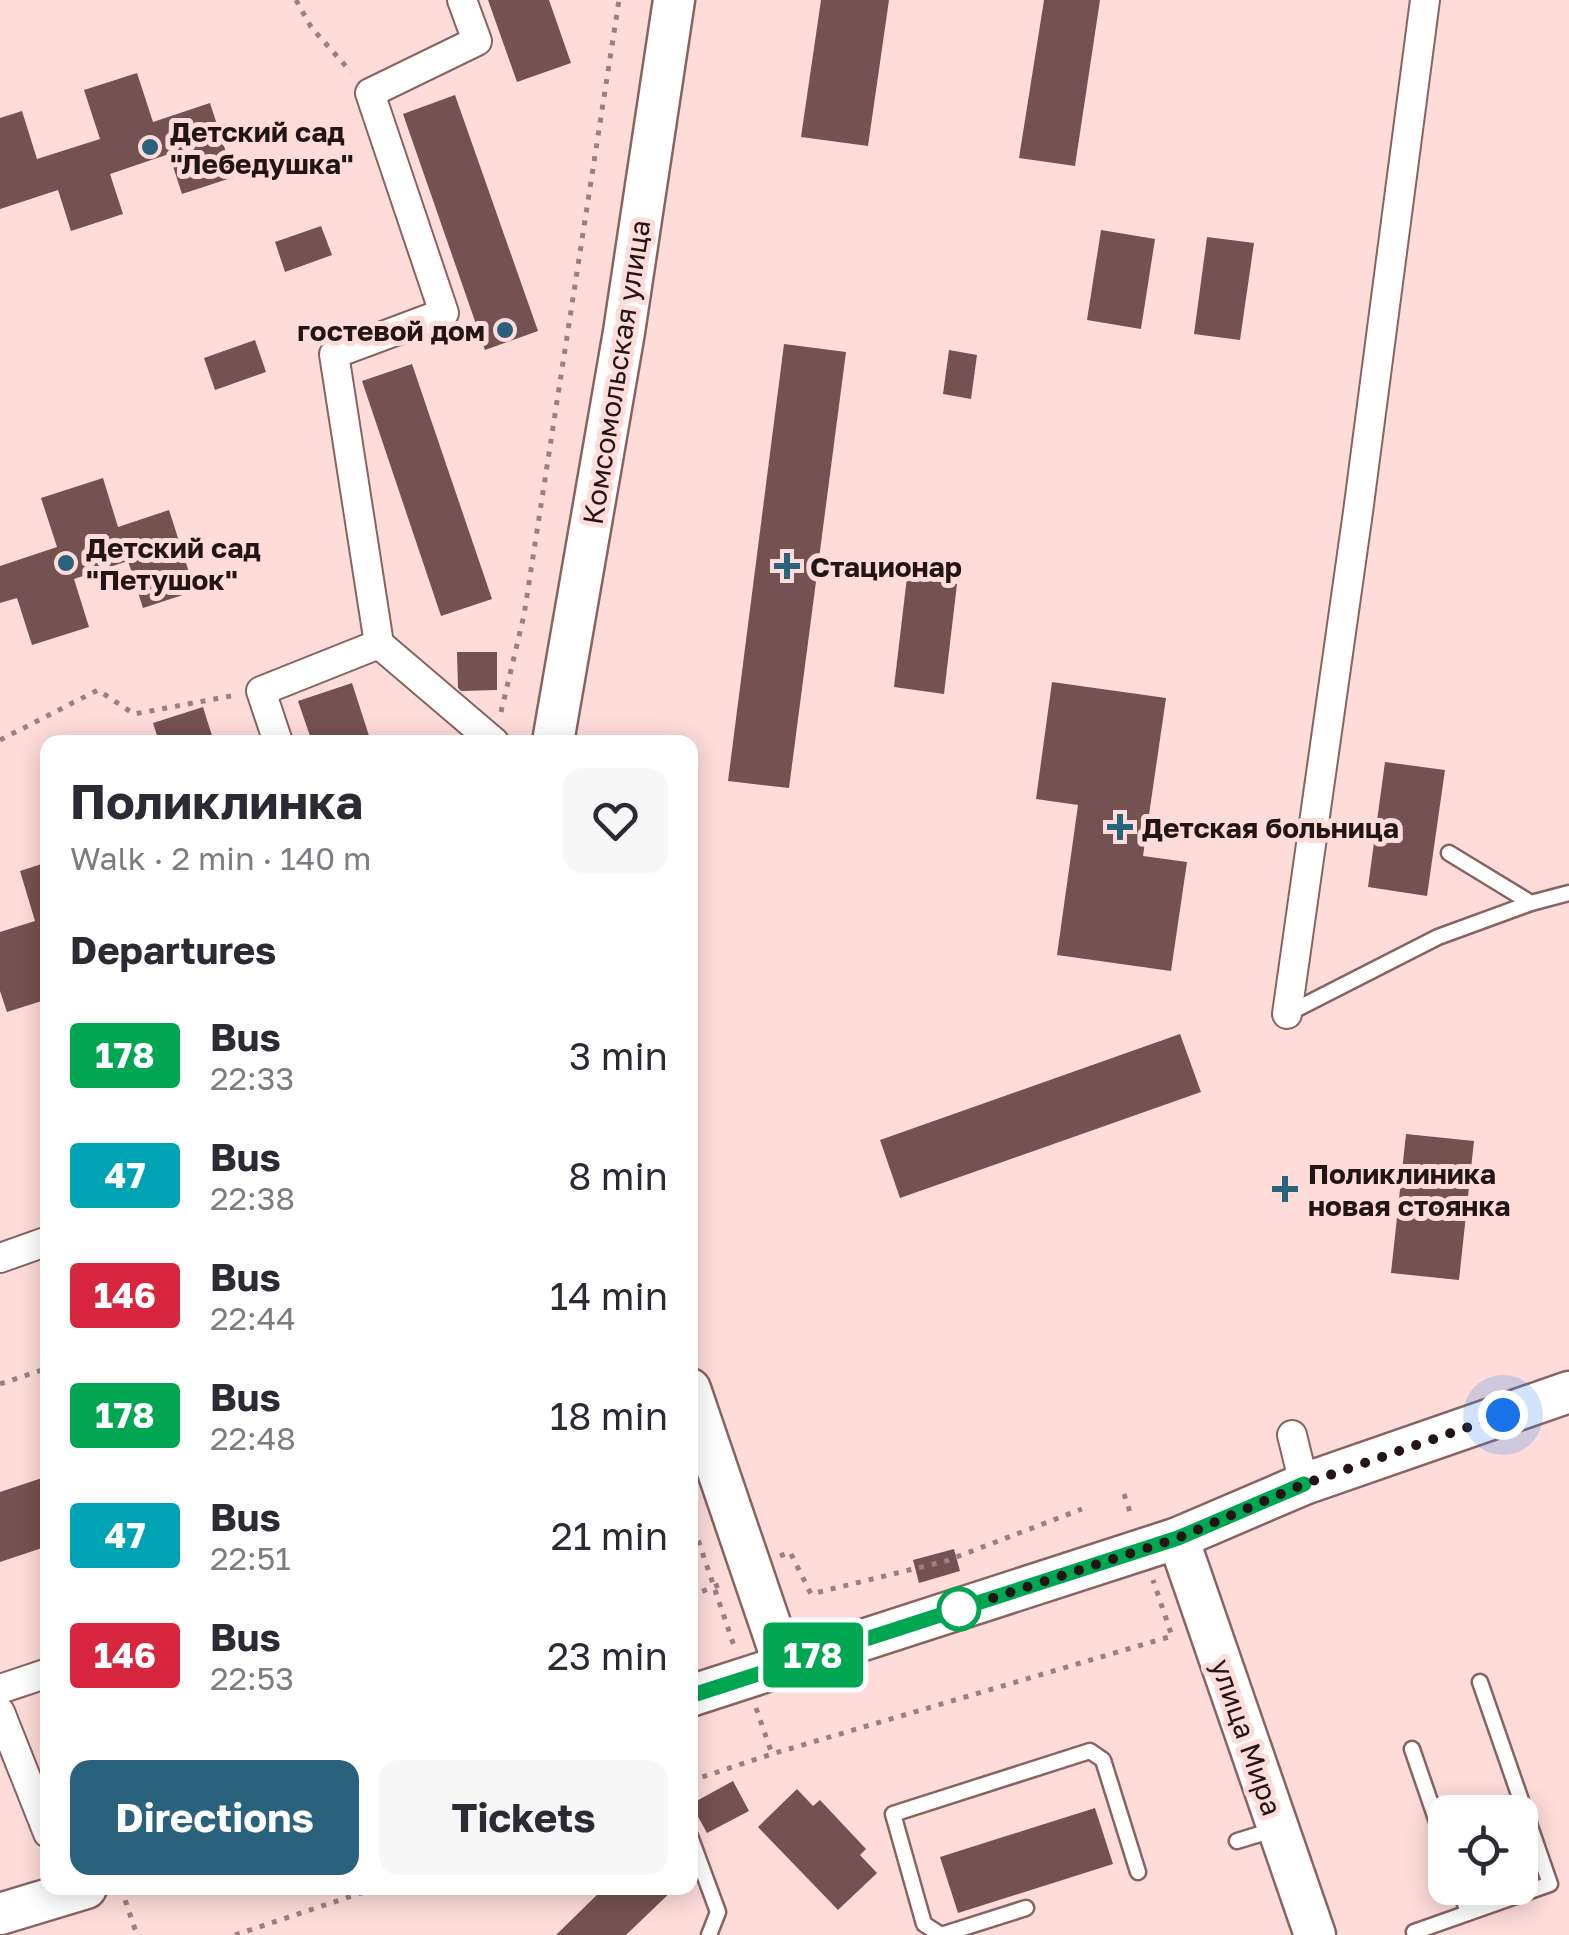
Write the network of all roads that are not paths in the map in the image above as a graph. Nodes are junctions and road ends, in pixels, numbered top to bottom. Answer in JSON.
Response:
{"nodes":[{"id":1,"x":462,"y":0,"type":"edge"},
{"id":2,"x":674,"y":0,"type":"edge"},
{"id":3,"x":1425,"y":0,"type":"edge"},
{"id":4,"x":379,"y":644,"type":"junction"},
{"id":5,"x":276,"y":735,"type":"edge"},
{"id":6,"x":486,"y":735,"type":"edge"},
{"id":7,"x":554,"y":735,"type":"edge"},
{"id":8,"x":1449,"y":853,"type":"dead end"},
{"id":9,"x":1569,"y":893,"type":"edge"},
{"id":10,"x":1531,"y":903,"type":"junction"},
{"id":11,"x":1287,"y":1014,"type":"joint"},
{"id":12,"x":40,"y":1244,"type":"edge"},
{"id":13,"x":0,"y":1258,"type":"edge"},
{"id":14,"x":1569,"y":1392,"type":"edge"},
{"id":15,"x":698,"y":1413,"type":"edge"},
{"id":16,"x":1292,"y":1435,"type":"dead end"},
{"id":17,"x":1304,"y":1484,"type":"junction"},
{"id":18,"x":1161,"y":1544,"type":"junction"},
{"id":19,"x":784,"y":1664,"type":"junction"},
{"id":20,"x":40,"y":1676,"type":"edge"},
{"id":21,"x":1480,"y":1682,"type":"dead end"},
{"id":22,"x":0,"y":1689,"type":"edge"},
{"id":23,"x":698,"y":1693,"type":"edge"},
{"id":24,"x":0,"y":1712,"type":"edge"},
{"id":25,"x":1412,"y":1749,"type":"dead end"},
{"id":26,"x":1428,"y":1795,"type":"edge"},
{"id":27,"x":40,"y":1813,"type":"edge"},
{"id":28,"x":1278,"y":1828,"type":"junction"},
{"id":29,"x":1236,"y":1841,"type":"dead end"},
{"id":30,"x":698,"y":1858,"type":"edge"},
{"id":31,"x":1138,"y":1872,"type":"dead end"},
{"id":32,"x":57,"y":1895,"type":"edge"},
{"id":33,"x":1465,"y":1905,"type":"edge"},
{"id":34,"x":1026,"y":1908,"type":"dead end"},
{"id":35,"x":1468,"y":1913,"type":"junction"},
{"id":36,"x":0,"y":1914,"type":"edge"},
{"id":37,"x":1412,"y":1934,"type":"edge"},
{"id":38,"x":709,"y":1935,"type":"edge"},
{"id":39,"x":941,"y":1935,"type":"edge"},
{"id":40,"x":1315,"y":1935,"type":"edge"}],
"edges":[{"from":1,"to":4,"type":"street"},
{"from":2,"to":7,"type":"street","name":"Комсомольская улица"},
{"from":3,"to":11,"type":"street"},
{"from":4,"to":5,"type":"street"},
{"from":4,"to":6,"type":"street"},
{"from":8,"to":10,"type":"lane"},
{"from":9,"to":10,"type":"lane"},
{"from":10,"to":11,"type":"lane"},
{"from":12,"to":13,"type":"street"},
{"from":14,"to":17,"type":"street"},
{"from":15,"to":19,"type":"street"},
{"from":16,"to":17,"type":"street"},
{"from":17,"to":18,"type":"street"},
{"from":18,"to":19,"type":"street"},
{"from":18,"to":28,"type":"street","name":"улица Мира"},
{"from":19,"to":23,"type":"street"},
{"from":20,"to":22,"type":"street"},
{"from":21,"to":35,"type":"lane"},
{"from":24,"to":27,"type":"street"},
{"from":25,"to":26,"type":"lane"},
{"from":28,"to":29,"type":"lane"},
{"from":28,"to":40,"type":"street","name":"улица Мира"},
{"from":30,"to":38,"type":"lane"},
{"from":31,"to":39,"type":"lane"},
{"from":32,"to":36,"type":"street"},
{"from":33,"to":35,"type":"lane"},
{"from":34,"to":39,"type":"lane"},
{"from":35,"to":37,"type":"lane"}]}
